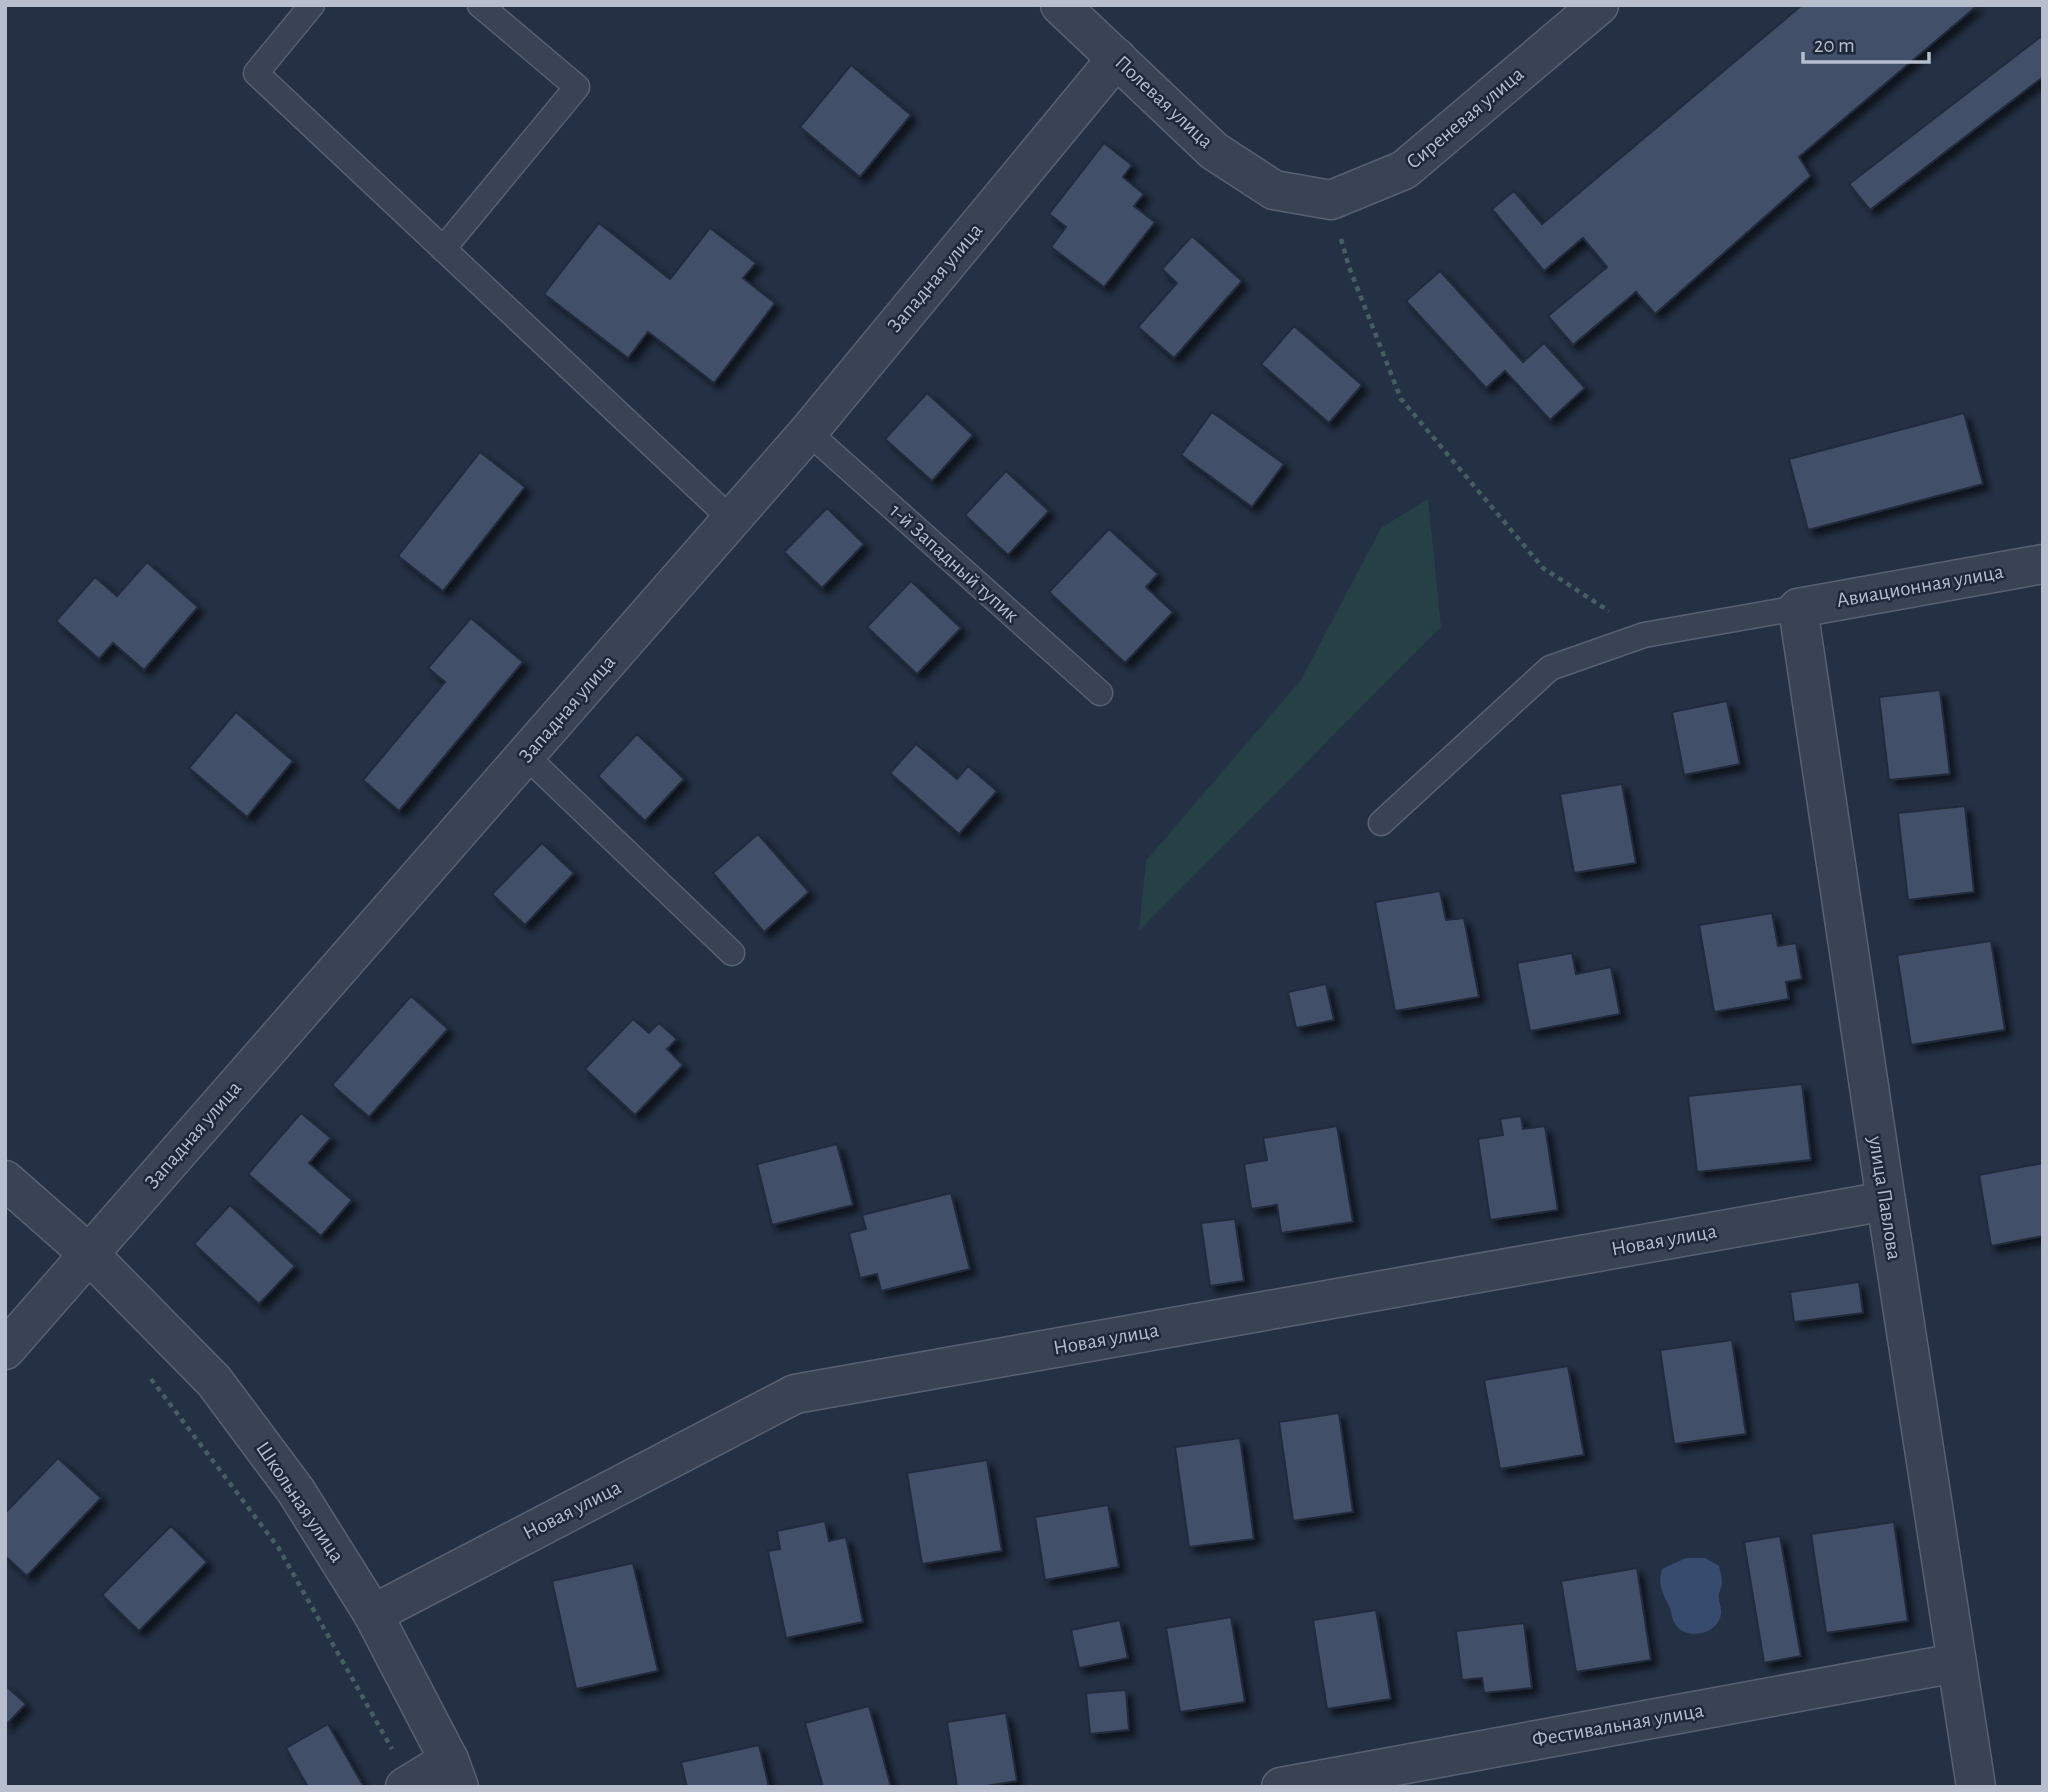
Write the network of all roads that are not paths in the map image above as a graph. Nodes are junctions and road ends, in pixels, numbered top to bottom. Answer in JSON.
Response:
{"nodes":[{"id":1,"x":312,"y":5,"type":"edge"},
{"id":2,"x":480,"y":5,"type":"edge"},
{"id":3,"x":1060,"y":5,"type":"edge"},
{"id":4,"x":1599,"y":5,"type":"edge"},
{"id":5,"x":1117,"y":58,"type":"junction"},
{"id":6,"x":1274,"y":190,"type":"joint"},
{"id":7,"x":443,"y":249,"type":"junction"},
{"id":8,"x":808,"y":432,"type":"junction"},
{"id":9,"x":732,"y":520,"type":"junction"},
{"id":10,"x":2043,"y":564,"type":"edge"},
{"id":11,"x":1798,"y":608,"type":"junction"},
{"id":12,"x":1100,"y":694,"type":"dead end"},
{"id":13,"x":526,"y":756,"type":"junction"},
{"id":14,"x":1381,"y":824,"type":"dead end"},
{"id":15,"x":732,"y":953,"type":"dead end"},
{"id":16,"x":5,"y":1180,"type":"edge"},
{"id":17,"x":1886,"y":1201,"type":"junction"},
{"id":18,"x":89,"y":1254,"type":"junction"},
{"id":19,"x":5,"y":1350,"type":"edge"},
{"id":20,"x":373,"y":1614,"type":"junction"},
{"id":21,"x":1956,"y":1663,"type":"junction"},
{"id":22,"x":454,"y":1773,"type":"edge"},
{"id":23,"x":408,"y":1784,"type":"edge"},
{"id":24,"x":1281,"y":1787,"type":"edge"},
{"id":25,"x":1976,"y":1787,"type":"edge"}],
"edges":[{"from":1,"to":7,"type":"lane"},
{"from":2,"to":7,"type":"lane"},
{"from":3,"to":5,"type":"street","name":"Полевая улица"},
{"from":4,"to":6,"type":"street","name":"Сиреневая улица"},
{"from":5,"to":6,"type":"street","name":"Полевая улица"},
{"from":5,"to":8,"type":"street","name":"Западная улица"},
{"from":7,"to":9,"type":"lane"},
{"from":8,"to":9,"type":"street","name":"Западная улица"},
{"from":8,"to":12,"type":"lane","name":"1-й Западный тупик"},
{"from":9,"to":13,"type":"street","name":"Западная улица"},
{"from":10,"to":11,"type":"street","name":"Авиационная улица"},
{"from":11,"to":14,"type":"lane"},
{"from":11,"to":17,"type":"street","name":"улица Павлова"},
{"from":13,"to":15,"type":"lane"},
{"from":13,"to":18,"type":"street","name":"Западная улица"},
{"from":16,"to":18,"type":"street","name":"Школьная улица"},
{"from":17,"to":20,"type":"street","name":"Новая улица"},
{"from":17,"to":21,"type":"street","name":"улица Павлова"},
{"from":18,"to":19,"type":"street","name":"Западная улица"},
{"from":18,"to":20,"type":"street","name":"Школьная улица"},
{"from":20,"to":22,"type":"street","name":"Школьная улица"},
{"from":21,"to":24,"type":"street","name":"Фестивальная улица"},
{"from":21,"to":25,"type":"street","name":"улица Павлова"},
{"from":22,"to":23,"type":"street"}]}
